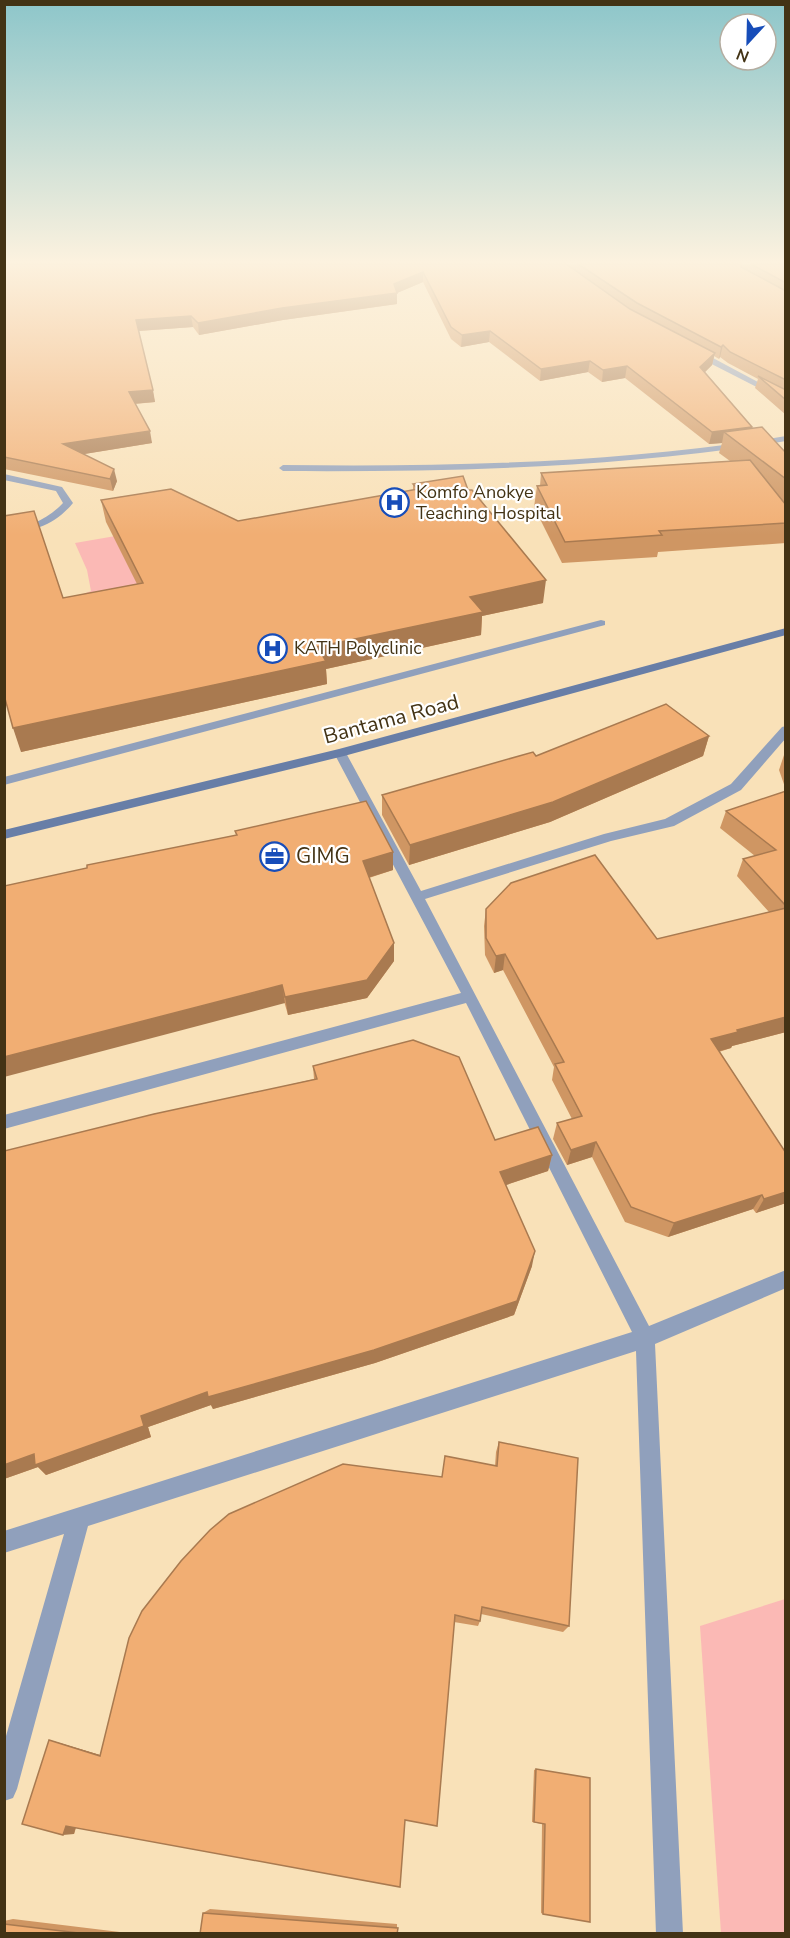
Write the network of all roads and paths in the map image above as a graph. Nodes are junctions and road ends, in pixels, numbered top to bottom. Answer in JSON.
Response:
{"nodes":[{"id":1,"x":701,"y":354,"type":"edge"},
{"id":2,"x":786,"y":400,"type":"edge"},
{"id":3,"x":786,"y":438,"type":"edge"},
{"id":4,"x":283,"y":468,"type":"dead end"},
{"id":5,"x":4,"y":477,"type":"edge"},
{"id":6,"x":4,"y":533,"type":"edge"},
{"id":7,"x":601,"y":623,"type":"dead end"},
{"id":8,"x":786,"y":631,"type":"edge"},
{"id":9,"x":786,"y":730,"type":"edge"},
{"id":10,"x":340,"y":753,"type":"junction"},
{"id":11,"x":4,"y":781,"type":"edge"},
{"id":12,"x":4,"y":835,"type":"edge"},
{"id":13,"x":417,"y":897,"type":"junction"},
{"id":14,"x":470,"y":996,"type":"junction"},
{"id":15,"x":4,"y":1122,"type":"edge"},
{"id":16,"x":786,"y":1279,"type":"edge"},
{"id":17,"x":645,"y":1338,"type":"junction"},
{"id":18,"x":80,"y":1517,"type":"junction"},
{"id":19,"x":4,"y":1542,"type":"edge"},
{"id":20,"x":4,"y":1789,"type":"edge"},
{"id":21,"x":670,"y":1934,"type":"edge"}],
"edges":[{"from":1,"to":2,"type":"street"},
{"from":3,"to":4,"type":"street"},
{"from":5,"to":6,"type":"street"},
{"from":7,"to":11,"type":"street"},
{"from":8,"to":10,"type":"main road","name":"Bantama Road"},
{"from":9,"to":13,"type":"street"},
{"from":10,"to":12,"type":"main road","name":"Bantama Road"},
{"from":10,"to":13,"type":"street"},
{"from":13,"to":14,"type":"street"},
{"from":14,"to":15,"type":"street"},
{"from":14,"to":17,"type":"street"},
{"from":16,"to":17,"type":"street"},
{"from":17,"to":18,"type":"street"},
{"from":17,"to":21,"type":"street"},
{"from":18,"to":19,"type":"street"},
{"from":18,"to":20,"type":"street"}]}
